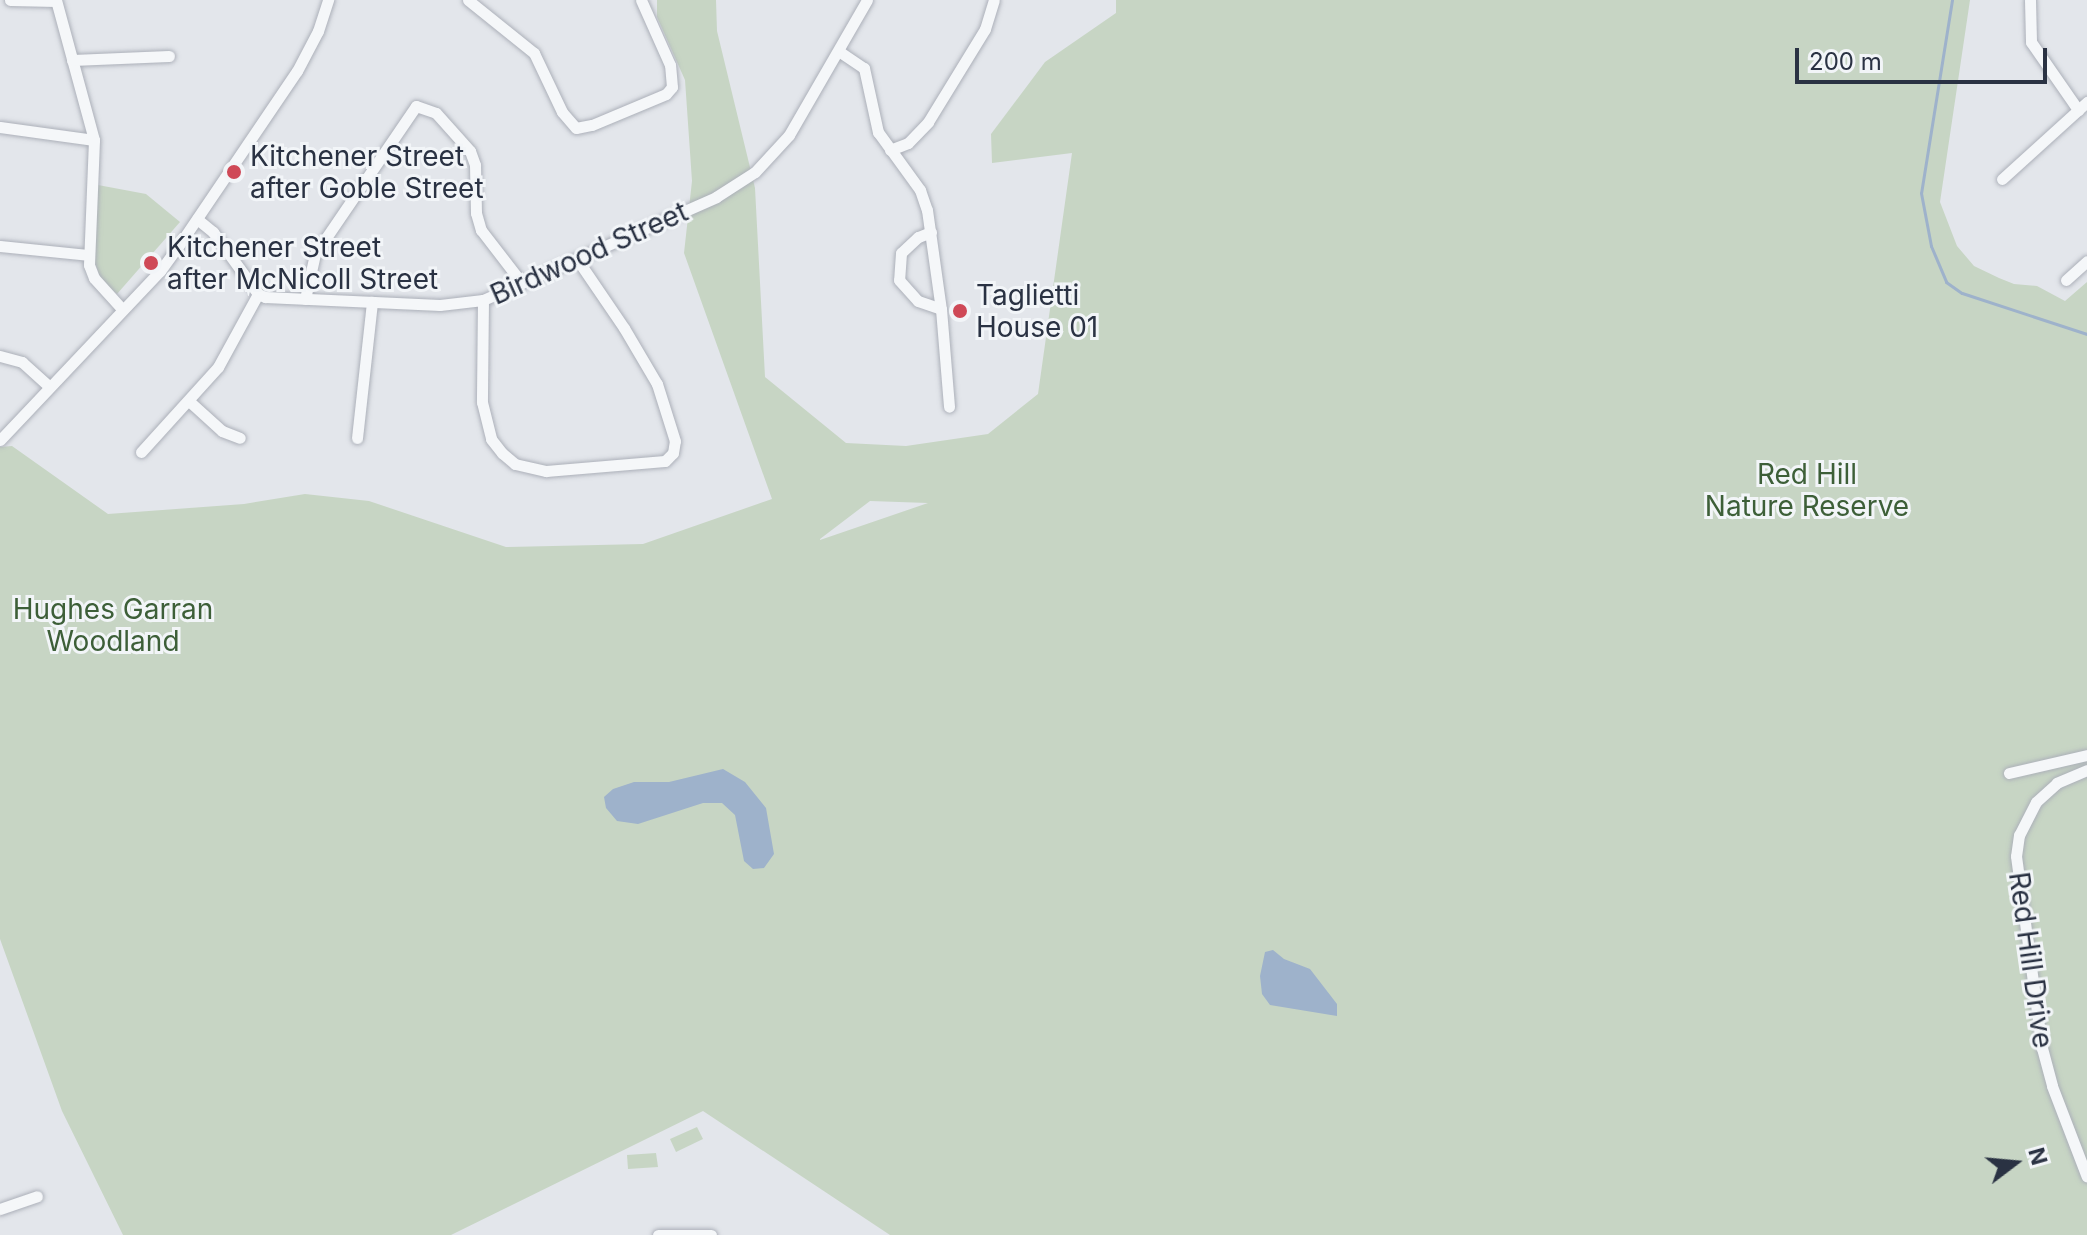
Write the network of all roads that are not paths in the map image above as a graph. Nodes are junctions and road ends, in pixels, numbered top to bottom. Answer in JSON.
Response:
{"nodes":[{"id":1,"x":10,"y":0,"type":"edge"},
{"id":2,"x":328,"y":0,"type":"edge"},
{"id":3,"x":468,"y":0,"type":"edge"},
{"id":4,"x":641,"y":0,"type":"edge"},
{"id":5,"x":994,"y":0,"type":"edge"},
{"id":6,"x":2030,"y":0,"type":"edge"},
{"id":7,"x":56,"y":1,"type":"edge"},
{"id":8,"x":865,"y":1,"type":"edge"},
{"id":9,"x":840,"y":52,"type":"junction"},
{"id":10,"x":169,"y":56,"type":"dead end"},
{"id":11,"x":72,"y":60,"type":"junction"},
{"id":12,"x":2082,"y":106,"type":"edge"},
{"id":13,"x":0,"y":127,"type":"edge"},
{"id":14,"x":94,"y":140,"type":"junction"},
{"id":15,"x":890,"y":150,"type":"junction"},
{"id":16,"x":2002,"y":179,"type":"dead end"},
{"id":17,"x":197,"y":219,"type":"junction"},
{"id":18,"x":931,"y":232,"type":"junction"},
{"id":19,"x":0,"y":246,"type":"edge"},
{"id":20,"x":88,"y":255,"type":"junction"},
{"id":21,"x":577,"y":259,"type":"junction"},
{"id":22,"x":2087,"y":261,"type":"edge"},
{"id":23,"x":2066,"y":280,"type":"dead end"},
{"id":24,"x":522,"y":283,"type":"junction"},
{"id":25,"x":258,"y":294,"type":"junction"},
{"id":26,"x":305,"y":299,"type":"junction"},
{"id":27,"x":483,"y":300,"type":"junction"},
{"id":28,"x":372,"y":302,"type":"junction"},
{"id":29,"x":122,"y":309,"type":"junction"},
{"id":30,"x":941,"y":309,"type":"junction"},
{"id":31,"x":0,"y":356,"type":"edge"},
{"id":32,"x":49,"y":386,"type":"junction"},
{"id":33,"x":190,"y":402,"type":"junction"},
{"id":34,"x":949,"y":407,"type":"dead end"},
{"id":35,"x":240,"y":438,"type":"dead end"},
{"id":36,"x":357,"y":438,"type":"dead end"},
{"id":37,"x":0,"y":440,"type":"edge"},
{"id":38,"x":141,"y":452,"type":"dead end"},
{"id":39,"x":2087,"y":755,"type":"edge"},
{"id":40,"x":2087,"y":770,"type":"edge"},
{"id":41,"x":2009,"y":773,"type":"dead end"},
{"id":42,"x":2087,"y":1177,"type":"edge"},
{"id":43,"x":37,"y":1196,"type":"dead end"},
{"id":44,"x":0,"y":1209,"type":"edge"},
{"id":45,"x":658,"y":1235,"type":"edge"},
{"id":46,"x":711,"y":1235,"type":"edge"}],
"edges":[{"from":1,"to":7,"type":"street"},
{"from":2,"to":17,"type":"street"},
{"from":3,"to":4,"type":"street"},
{"from":5,"to":15,"type":"street"},
{"from":6,"to":12,"type":"street"},
{"from":7,"to":11,"type":"street"},
{"from":8,"to":9,"type":"street","name":"Birdwood Street"},
{"from":9,"to":15,"type":"street"},
{"from":9,"to":21,"type":"street","name":"Birdwood Street"},
{"from":10,"to":11,"type":"street"},
{"from":11,"to":14,"type":"street"},
{"from":12,"to":16,"type":"street"},
{"from":13,"to":14,"type":"street"},
{"from":14,"to":20,"type":"street"},
{"from":15,"to":18,"type":"street"},
{"from":17,"to":25,"type":"street"},
{"from":17,"to":29,"type":"street"},
{"from":18,"to":30,"type":"street"},
{"from":18,"to":30,"type":"street"},
{"from":19,"to":20,"type":"street"},
{"from":20,"to":29,"type":"street"},
{"from":21,"to":24,"type":"street","name":"Birdwood Street"},
{"from":21,"to":27,"type":"street"},
{"from":22,"to":23,"type":"street"},
{"from":24,"to":26,"type":"street"},
{"from":24,"to":27,"type":"street","name":"Birdwood Street"},
{"from":25,"to":26,"type":"street","name":"Birdwood Street"},
{"from":25,"to":33,"type":"street"},
{"from":26,"to":28,"type":"street","name":"Birdwood Street"},
{"from":27,"to":28,"type":"street","name":"Birdwood Street"},
{"from":28,"to":36,"type":"street"},
{"from":29,"to":32,"type":"street"},
{"from":30,"to":34,"type":"street"},
{"from":31,"to":32,"type":"street"},
{"from":32,"to":37,"type":"street"},
{"from":33,"to":35,"type":"street"},
{"from":33,"to":38,"type":"street"},
{"from":39,"to":41,"type":"street"},
{"from":40,"to":42,"type":"street","name":"Red Hill Drive"},
{"from":43,"to":44,"type":"street"},
{"from":45,"to":46,"type":"street"}]}
